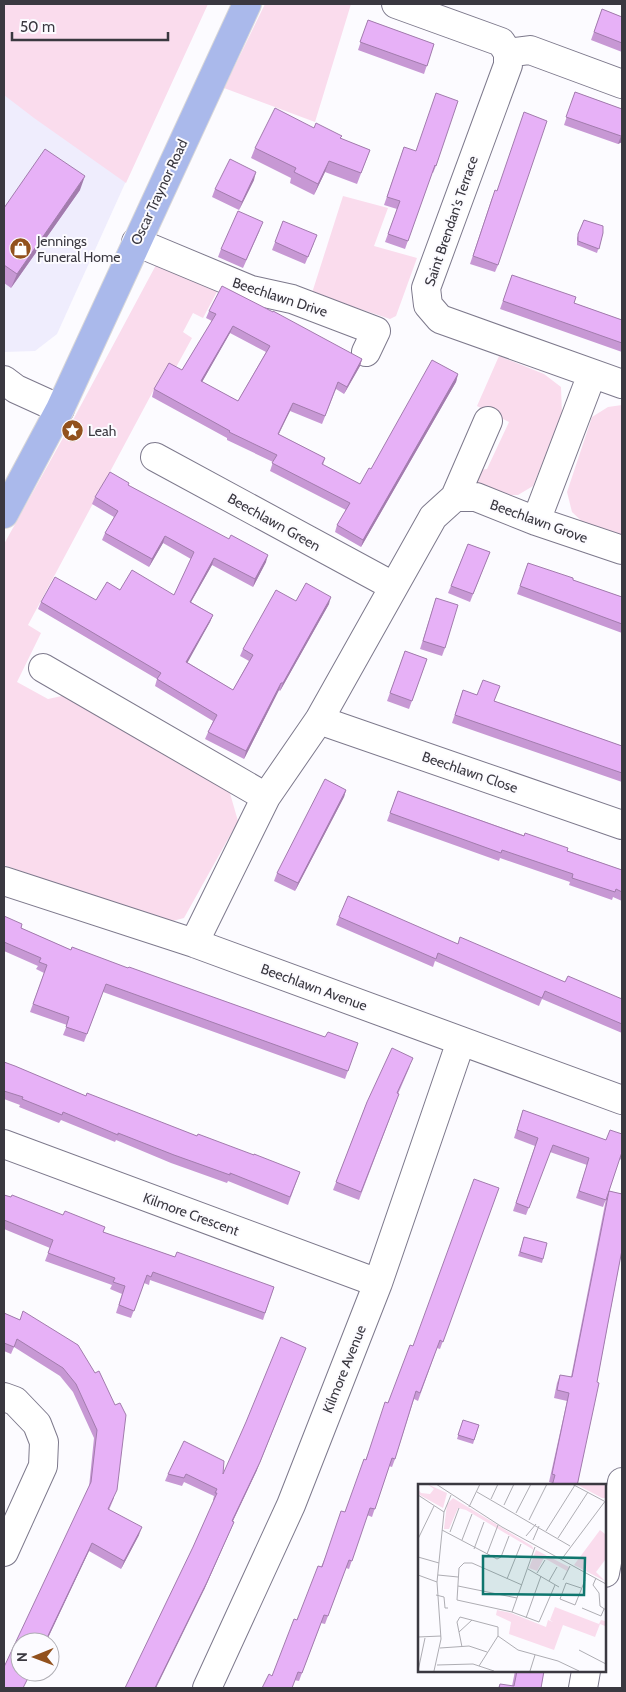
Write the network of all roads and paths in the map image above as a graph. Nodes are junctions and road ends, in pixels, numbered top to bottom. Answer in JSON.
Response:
{"nodes":[{"id":1,"x":247,"y":4,"type":"edge"},
{"id":2,"x":396,"y":4,"type":"edge"},
{"id":3,"x":508,"y":53,"type":"junction"},
{"id":4,"x":622,"y":84,"type":"edge"},
{"id":5,"x":136,"y":242,"type":"junction"},
{"id":6,"x":366,"y":352,"type":"dead end"},
{"id":7,"x":592,"y":374,"type":"junction"},
{"id":8,"x":4,"y":380,"type":"edge"},
{"id":9,"x":622,"y":384,"type":"edge"},
{"id":10,"x":60,"y":409,"type":"junction"},
{"id":11,"x":488,"y":421,"type":"dead end"},
{"id":12,"x":156,"y":457,"type":"dead end"},
{"id":13,"x":455,"y":497,"type":"junction"},
{"id":14,"x":4,"y":514,"type":"edge"},
{"id":15,"x":536,"y":521,"type":"junction"},
{"id":16,"x":622,"y":550,"type":"edge"},
{"id":17,"x":393,"y":586,"type":"junction"},
{"id":18,"x":43,"y":668,"type":"dead end"},
{"id":19,"x":318,"y":720,"type":"junction"},
{"id":20,"x":266,"y":797,"type":"junction"},
{"id":21,"x":622,"y":825,"type":"edge"},
{"id":22,"x":4,"y":881,"type":"edge"},
{"id":23,"x":194,"y":943,"type":"junction"},
{"id":24,"x":461,"y":1041,"type":"junction"},
{"id":25,"x":622,"y":1100,"type":"edge"},
{"id":26,"x":4,"y":1144,"type":"edge"},
{"id":27,"x":378,"y":1283,"type":"junction"},
{"id":28,"x":4,"y":1397,"type":"edge"},
{"id":29,"x":622,"y":1482,"type":"edge"},
{"id":30,"x":4,"y":1552,"type":"edge"},
{"id":31,"x":606,"y":1569,"type":"edge"},
{"id":32,"x":586,"y":1672,"type":"edge"},
{"id":33,"x":207,"y":1688,"type":"edge"},
{"id":34,"x":583,"y":1688,"type":"edge"}],
"edges":[{"from":1,"to":5,"type":"main road","name":"Oscar Traynor Road"},
{"from":2,"to":3,"type":"street"},
{"from":3,"to":4,"type":"street"},
{"from":3,"to":7,"type":"street","name":"Saint Brendan's Terrace"},
{"from":5,"to":6,"type":"street","name":"Beechlawn Drive"},
{"from":5,"to":10,"type":"main road","name":"Oscar Traynor Road"},
{"from":7,"to":9,"type":"street","name":"Saint Brendan's Terrace"},
{"from":7,"to":15,"type":"street"},
{"from":8,"to":10,"type":"street"},
{"from":10,"to":14,"type":"main road","name":"Oscar Traynor Road"},
{"from":11,"to":13,"type":"street"},
{"from":12,"to":17,"type":"street","name":"Beechlawn Green"},
{"from":13,"to":15,"type":"street","name":"Beechlawn Grove"},
{"from":13,"to":17,"type":"street"},
{"from":15,"to":16,"type":"street","name":"Beechlawn Grove"},
{"from":17,"to":19,"type":"street"},
{"from":18,"to":20,"type":"street"},
{"from":19,"to":20,"type":"street"},
{"from":19,"to":21,"type":"street","name":"Beechlawn Close"},
{"from":20,"to":23,"type":"street"},
{"from":22,"to":23,"type":"street","name":"Beechlawn Avenue"},
{"from":23,"to":24,"type":"street","name":"Beechlawn Avenue"},
{"from":24,"to":25,"type":"street","name":"Beechlawn Avenue"},
{"from":24,"to":27,"type":"street","name":"Kilmore Avenue"},
{"from":26,"to":27,"type":"street","name":"Kilmore Crescent"},
{"from":27,"to":33,"type":"street","name":"Kilmore Avenue"},
{"from":28,"to":30,"type":"street"},
{"from":29,"to":31,"type":"street"},
{"from":32,"to":34,"type":"street"}]}
